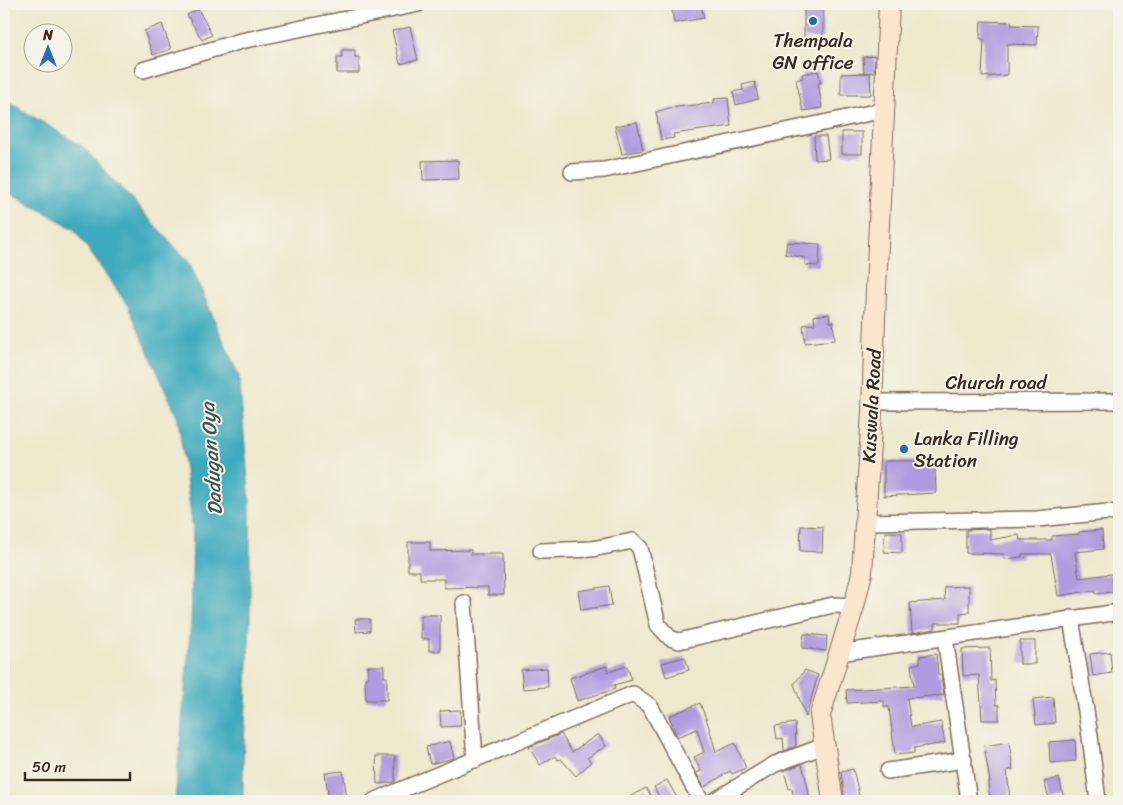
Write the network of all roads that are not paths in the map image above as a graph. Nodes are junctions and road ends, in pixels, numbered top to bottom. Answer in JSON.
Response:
{"nodes":[{"id":1,"x":418,"y":4,"type":"edge"},
{"id":2,"x":889,"y":4,"type":"edge"},
{"id":3,"x":367,"y":9,"type":"edge"},
{"id":4,"x":143,"y":70,"type":"dead end"},
{"id":5,"x":884,"y":110,"type":"junction"},
{"id":6,"x":572,"y":172,"type":"dead end"},
{"id":7,"x":872,"y":402,"type":"junction"},
{"id":8,"x":1119,"y":402,"type":"edge"},
{"id":9,"x":1119,"y":514,"type":"edge"},
{"id":10,"x":865,"y":522,"type":"junction"},
{"id":11,"x":541,"y":551,"type":"dead end"},
{"id":12,"x":464,"y":603,"type":"dead end"},
{"id":13,"x":854,"y":606,"type":"junction"},
{"id":14,"x":1119,"y":612,"type":"edge"},
{"id":15,"x":1071,"y":618,"type":"junction"},
{"id":16,"x":945,"y":638,"type":"junction"},
{"id":17,"x":839,"y":654,"type":"junction"},
{"id":18,"x":824,"y":746,"type":"junction"},
{"id":19,"x":474,"y":760,"type":"junction"},
{"id":20,"x":964,"y":760,"type":"junction"},
{"id":21,"x":888,"y":771,"type":"dead end"},
{"id":22,"x":374,"y":801,"type":"edge"},
{"id":23,"x":701,"y":801,"type":"edge"},
{"id":24,"x":714,"y":801,"type":"edge"},
{"id":25,"x":833,"y":801,"type":"edge"},
{"id":26,"x":969,"y":801,"type":"edge"},
{"id":27,"x":1098,"y":801,"type":"edge"}],
"edges":[{"from":1,"to":3,"type":"street"},
{"from":2,"to":5,"type":"street","name":"Kuswala Road"},
{"from":3,"to":4,"type":"street"},
{"from":5,"to":6,"type":"street"},
{"from":5,"to":7,"type":"street","name":"Kuswala Road"},
{"from":7,"to":8,"type":"street","name":"Church road"},
{"from":7,"to":10,"type":"street","name":"Kuswala Road"},
{"from":9,"to":10,"type":"street"},
{"from":10,"to":13,"type":"street","name":"Kuswala Road"},
{"from":11,"to":13,"type":"street"},
{"from":12,"to":19,"type":"street"},
{"from":13,"to":17,"type":"street","name":"Kuswala Road"},
{"from":14,"to":15,"type":"street"},
{"from":15,"to":16,"type":"street"},
{"from":15,"to":27,"type":"street"},
{"from":16,"to":17,"type":"street"},
{"from":16,"to":20,"type":"street"},
{"from":17,"to":18,"type":"street","name":"Kuswala Road"},
{"from":18,"to":24,"type":"street"},
{"from":18,"to":25,"type":"street","name":"Kuswala Road"},
{"from":19,"to":22,"type":"street"},
{"from":19,"to":23,"type":"street"},
{"from":20,"to":21,"type":"street"},
{"from":20,"to":26,"type":"street"}]}
